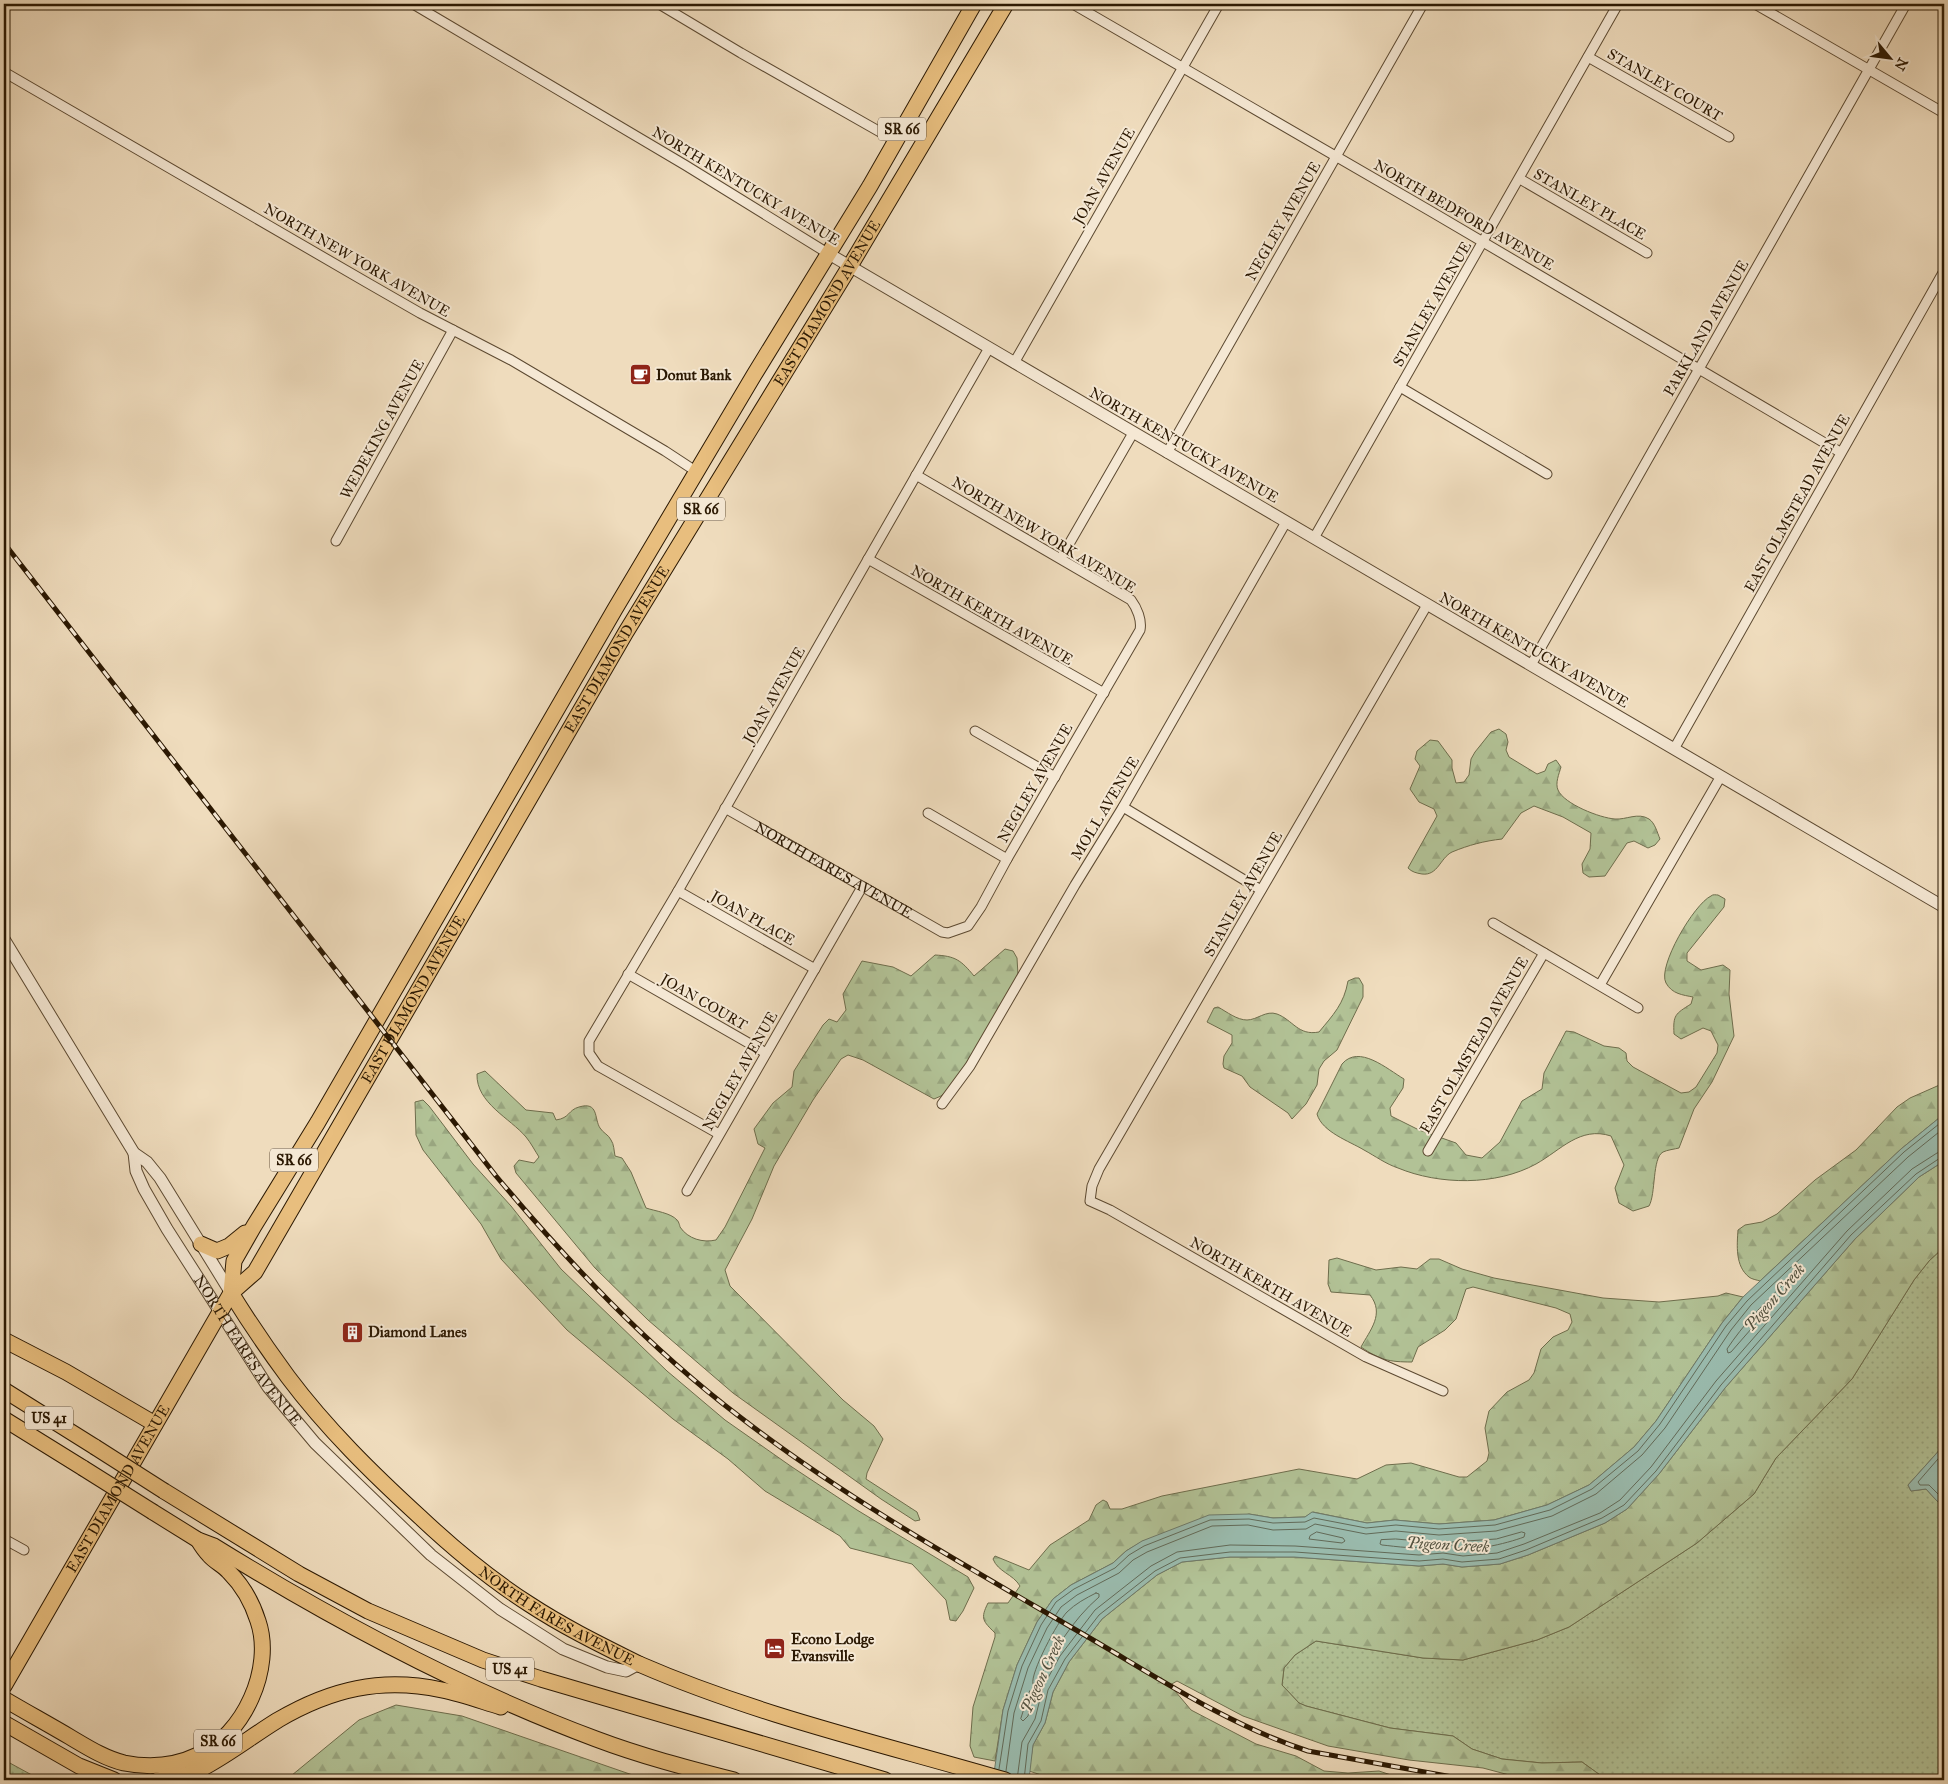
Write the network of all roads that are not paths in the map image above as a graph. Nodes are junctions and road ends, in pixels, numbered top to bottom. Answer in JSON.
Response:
{"nodes":[{"id":1,"x":413,"y":4,"type":"edge"},
{"id":2,"x":659,"y":4,"type":"edge"},
{"id":3,"x":974,"y":4,"type":"edge"},
{"id":4,"x":1006,"y":4,"type":"edge"},
{"id":5,"x":1072,"y":4,"type":"edge"},
{"id":6,"x":1219,"y":4,"type":"edge"},
{"id":7,"x":1423,"y":4,"type":"edge"},
{"id":8,"x":1618,"y":4,"type":"edge"},
{"id":9,"x":1755,"y":4,"type":"edge"},
{"id":10,"x":1906,"y":4,"type":"edge"},
{"id":11,"x":1588,"y":57,"type":"junction"},
{"id":12,"x":1183,"y":68,"type":"junction"},
{"id":13,"x":1869,"y":68,"type":"junction"},
{"id":14,"x":4,"y":72,"type":"edge"},
{"id":15,"x":1944,"y":113,"type":"edge"},
{"id":16,"x":1729,"y":137,"type":"dead end"},
{"id":17,"x":896,"y":141,"type":"junction"},
{"id":18,"x":1336,"y":156,"type":"junction"},
{"id":19,"x":1520,"y":179,"type":"junction"},
{"id":20,"x":1483,"y":242,"type":"junction"},
{"id":21,"x":1647,"y":253,"type":"dead end"},
{"id":22,"x":829,"y":254,"type":"junction"},
{"id":23,"x":850,"y":266,"type":"junction"},
{"id":24,"x":1944,"y":271,"type":"edge"},
{"id":25,"x":453,"y":330,"type":"junction"},
{"id":26,"x":988,"y":348,"type":"junction"},
{"id":27,"x":1014,"y":363,"type":"junction"},
{"id":28,"x":1699,"y":370,"type":"junction"},
{"id":29,"x":1400,"y":387,"type":"junction"},
{"id":30,"x":1133,"y":432,"type":"junction"},
{"id":31,"x":1840,"y":452,"type":"junction"},
{"id":32,"x":1167,"y":453,"type":"junction"},
{"id":33,"x":697,"y":472,"type":"junction"},
{"id":34,"x":1547,"y":474,"type":"dead end"},
{"id":35,"x":916,"y":475,"type":"junction"},
{"id":36,"x":1286,"y":522,"type":"junction"},
{"id":37,"x":1314,"y":538,"type":"junction"},
{"id":38,"x":336,"y":541,"type":"dead end"},
{"id":39,"x":1062,"y":558,"type":"junction"},
{"id":40,"x":868,"y":559,"type":"junction"},
{"id":41,"x":1427,"y":605,"type":"junction"},
{"id":42,"x":1140,"y":630,"type":"joint"},
{"id":43,"x":1531,"y":665,"type":"junction"},
{"id":44,"x":1104,"y":693,"type":"junction"},
{"id":45,"x":975,"y":732,"type":"dead end"},
{"id":46,"x":1674,"y":749,"type":"junction"},
{"id":47,"x":1721,"y":776,"type":"junction"},
{"id":48,"x":1055,"y":777,"type":"junction"},
{"id":49,"x":1123,"y":807,"type":"junction"},
{"id":50,"x":725,"y":808,"type":"junction"},
{"id":51,"x":928,"y":813,"type":"dead end"},
{"id":52,"x":1007,"y":859,"type":"junction"},
{"id":53,"x":862,"y":887,"type":"junction"},
{"id":54,"x":678,"y":890,"type":"junction"},
{"id":55,"x":1261,"y":890,"type":"junction"},
{"id":56,"x":1944,"y":907,"type":"edge"},
{"id":57,"x":1493,"y":923,"type":"dead end"},
{"id":58,"x":942,"y":932,"type":"joint"},
{"id":59,"x":4,"y":940,"type":"edge"},
{"id":60,"x":1544,"y":953,"type":"junction"},
{"id":61,"x":815,"y":969,"type":"junction"},
{"id":62,"x":628,"y":974,"type":"junction"},
{"id":63,"x":1600,"y":985,"type":"junction"},
{"id":64,"x":1638,"y":1008,"type":"dead end"},
{"id":65,"x":766,"y":1053,"type":"junction"},
{"id":66,"x":942,"y":1104,"type":"dead end"},
{"id":67,"x":719,"y":1134,"type":"junction"},
{"id":68,"x":1428,"y":1151,"type":"dead end"},
{"id":69,"x":134,"y":1153,"type":"junction"},
{"id":70,"x":687,"y":1191,"type":"dead end"},
{"id":71,"x":1090,"y":1201,"type":"joint"},
{"id":72,"x":254,"y":1226,"type":"junction"},
{"id":73,"x":201,"y":1244,"type":"junction"},
{"id":74,"x":231,"y":1293,"type":"junction"},
{"id":75,"x":220,"y":1312,"type":"junction"},
{"id":76,"x":4,"y":1340,"type":"edge"},
{"id":77,"x":4,"y":1390,"type":"edge"},
{"id":78,"x":1442,"y":1391,"type":"dead end"},
{"id":79,"x":4,"y":1418,"type":"edge"},
{"id":80,"x":156,"y":1424,"type":"junction"},
{"id":81,"x":4,"y":1539,"type":"edge"},
{"id":82,"x":198,"y":1540,"type":"junction"},
{"id":83,"x":24,"y":1550,"type":"dead end"},
{"id":84,"x":639,"y":1664,"type":"junction"},
{"id":85,"x":4,"y":1686,"type":"edge"},
{"id":86,"x":4,"y":1699,"type":"edge"},
{"id":87,"x":546,"y":1719,"type":"junction"},
{"id":88,"x":4,"y":1723,"type":"edge"},
{"id":89,"x":114,"y":1780,"type":"edge"},
{"id":90,"x":158,"y":1780,"type":"edge"},
{"id":91,"x":734,"y":1780,"type":"edge"},
{"id":92,"x":885,"y":1780,"type":"edge"},
{"id":93,"x":1005,"y":1780,"type":"edge"}],
"edges":[{"from":1,"to":22,"type":"street","name":"NORTH KENTUCKY AVENUE"},
{"from":2,"to":17,"type":"street"},
{"from":3,"to":17,"type":"main road","name":"EAST DIAMOND AVENUE","number":"SR 66"},
{"from":4,"to":23,"type":"main road","name":"EAST DIAMOND AVENUE","number":"SR 66"},
{"from":5,"to":12,"type":"street","name":"NORTH BEDFORD AVENUE"},
{"from":6,"to":12,"type":"street","name":"JOAN AVENUE"},
{"from":7,"to":18,"type":"street","name":"NEGLEY AVENUE"},
{"from":8,"to":11,"type":"street","name":"STANLEY AVENUE"},
{"from":9,"to":13,"type":"street"},
{"from":10,"to":13,"type":"street","name":"PARKLAND AVENUE"},
{"from":11,"to":16,"type":"street","name":"STANLEY COURT"},
{"from":11,"to":19,"type":"street","name":"STANLEY AVENUE"},
{"from":12,"to":18,"type":"street","name":"NORTH BEDFORD AVENUE"},
{"from":12,"to":27,"type":"street","name":"JOAN AVENUE"},
{"from":13,"to":15,"type":"street"},
{"from":13,"to":28,"type":"street","name":"PARKLAND AVENUE"},
{"from":14,"to":25,"type":"street","name":"NORTH NEW YORK AVENUE"},
{"from":17,"to":22,"type":"main road","name":"EAST DIAMOND AVENUE","number":"SR 66"},
{"from":18,"to":20,"type":"street","name":"NORTH BEDFORD AVENUE"},
{"from":18,"to":32,"type":"street","name":"NEGLEY AVENUE"},
{"from":19,"to":20,"type":"street","name":"STANLEY AVENUE"},
{"from":19,"to":21,"type":"street","name":"STANLEY PLACE"},
{"from":20,"to":28,"type":"street","name":"NORTH BEDFORD AVENUE"},
{"from":20,"to":29,"type":"street","name":"STANLEY AVENUE"},
{"from":22,"to":23,"type":"street","name":"NORTH KENTUCKY AVENUE"},
{"from":22,"to":33,"type":"main road","name":"EAST DIAMOND AVENUE","number":"SR 66"},
{"from":23,"to":26,"type":"street","name":"NORTH KENTUCKY AVENUE"},
{"from":23,"to":74,"type":"main road","name":"EAST DIAMOND AVENUE","number":"SR 66"},
{"from":24,"to":31,"type":"street","name":"EAST OLMSTEAD AVENUE"},
{"from":25,"to":33,"type":"street","name":"NORTH NEW YORK AVENUE"},
{"from":25,"to":38,"type":"street","name":"WEDEKING AVENUE"},
{"from":26,"to":27,"type":"street","name":"NORTH KENTUCKY AVENUE"},
{"from":26,"to":35,"type":"street","name":"JOAN AVENUE"},
{"from":27,"to":30,"type":"street","name":"NORTH KENTUCKY AVENUE"},
{"from":28,"to":31,"type":"street","name":"NORTH BEDFORD AVENUE"},
{"from":28,"to":43,"type":"street","name":"PARKLAND AVENUE"},
{"from":29,"to":34,"type":"street"},
{"from":29,"to":37,"type":"street","name":"STANLEY AVENUE"},
{"from":30,"to":32,"type":"street","name":"NORTH KENTUCKY AVENUE"},
{"from":30,"to":39,"type":"street"},
{"from":31,"to":46,"type":"street","name":"EAST OLMSTEAD AVENUE"},
{"from":32,"to":36,"type":"street","name":"NORTH KENTUCKY AVENUE"},
{"from":33,"to":72,"type":"main road","name":"EAST DIAMOND AVENUE","number":"SR 66"},
{"from":35,"to":39,"type":"street","name":"NORTH NEW YORK AVENUE"},
{"from":35,"to":40,"type":"street","name":"JOAN AVENUE"},
{"from":36,"to":37,"type":"street","name":"NORTH KENTUCKY AVENUE"},
{"from":36,"to":49,"type":"street","name":"MOLL AVENUE"},
{"from":37,"to":41,"type":"street","name":"NORTH KENTUCKY AVENUE"},
{"from":39,"to":42,"type":"street","name":"NORTH NEW YORK AVENUE"},
{"from":40,"to":44,"type":"street","name":"NORTH KERTH AVENUE"},
{"from":40,"to":50,"type":"street","name":"JOAN AVENUE"},
{"from":41,"to":43,"type":"street","name":"NORTH KENTUCKY AVENUE"},
{"from":41,"to":55,"type":"street","name":"STANLEY AVENUE"},
{"from":42,"to":44,"type":"street","name":"NEGLEY AVENUE"},
{"from":43,"to":46,"type":"street","name":"NORTH KENTUCKY AVENUE"},
{"from":44,"to":48,"type":"street","name":"NEGLEY AVENUE"},
{"from":45,"to":48,"type":"street"},
{"from":46,"to":47,"type":"street","name":"NORTH KENTUCKY AVENUE"},
{"from":47,"to":56,"type":"street","name":"NORTH KENTUCKY AVENUE"},
{"from":47,"to":63,"type":"street"},
{"from":48,"to":52,"type":"street","name":"NEGLEY AVENUE"},
{"from":49,"to":55,"type":"street"},
{"from":49,"to":66,"type":"street","name":"MOLL AVENUE"},
{"from":50,"to":53,"type":"street","name":"NORTH FARES AVENUE"},
{"from":50,"to":54,"type":"street","name":"JOAN AVENUE"},
{"from":51,"to":52,"type":"street"},
{"from":52,"to":58,"type":"street","name":"NEGLEY AVENUE"},
{"from":53,"to":58,"type":"street","name":"NORTH FARES AVENUE"},
{"from":53,"to":61,"type":"street","name":"NEGLEY AVENUE"},
{"from":54,"to":61,"type":"street","name":"JOAN PLACE"},
{"from":54,"to":62,"type":"street","name":"JOAN AVENUE"},
{"from":55,"to":71,"type":"street","name":"STANLEY AVENUE"},
{"from":57,"to":60,"type":"street"},
{"from":59,"to":69,"type":"street","name":"NORTH FARES AVENUE"},
{"from":60,"to":63,"type":"street"},
{"from":60,"to":68,"type":"street","name":"EAST OLMSTEAD AVENUE"},
{"from":61,"to":65,"type":"street","name":"NEGLEY AVENUE"},
{"from":62,"to":65,"type":"street","name":"JOAN COURT"},
{"from":62,"to":67,"type":"street","name":"JOAN AVENUE"},
{"from":63,"to":64,"type":"street"},
{"from":65,"to":67,"type":"street","name":"NEGLEY AVENUE"},
{"from":67,"to":70,"type":"street","name":"NEGLEY AVENUE"},
{"from":69,"to":73,"type":"street","name":"NORTH FARES AVENUE"},
{"from":69,"to":75,"type":"street","name":"NORTH FARES AVENUE"},
{"from":71,"to":78,"type":"street","name":"NORTH KERTH AVENUE"},
{"from":72,"to":73,"type":"main road"},
{"from":72,"to":74,"type":"main road","name":"EAST DIAMOND AVENUE","number":"SR 66"},
{"from":73,"to":74,"type":"street","name":"NORTH FARES AVENUE"},
{"from":74,"to":75,"type":"main road","name":"EAST DIAMOND AVENUE","number":"SR 66"},
{"from":74,"to":84,"type":"main road","name":"NORTH FARES AVENUE"},
{"from":75,"to":80,"type":"main road","name":"EAST DIAMOND AVENUE","number":"SR 66"},
{"from":75,"to":84,"type":"street","name":"NORTH FARES AVENUE"},
{"from":76,"to":80,"type":"main road"},
{"from":77,"to":92,"type":"main road","number":"US 41","bridge":true},
{"from":79,"to":82,"type":"main road","number":"US 41","bridge":true},
{"from":80,"to":85,"type":"main road","name":"EAST DIAMOND AVENUE","number":"SR 66"},
{"from":81,"to":83,"type":"street"},
{"from":82,"to":86,"type":"main road","number":"SR 66"},
{"from":82,"to":87,"type":"main road","number":"US 41"},
{"from":84,"to":93,"type":"main road"},
{"from":87,"to":90,"type":"main road"},
{"from":87,"to":91,"type":"main road","number":"US 41"},
{"from":88,"to":89,"type":"main road"}]}
